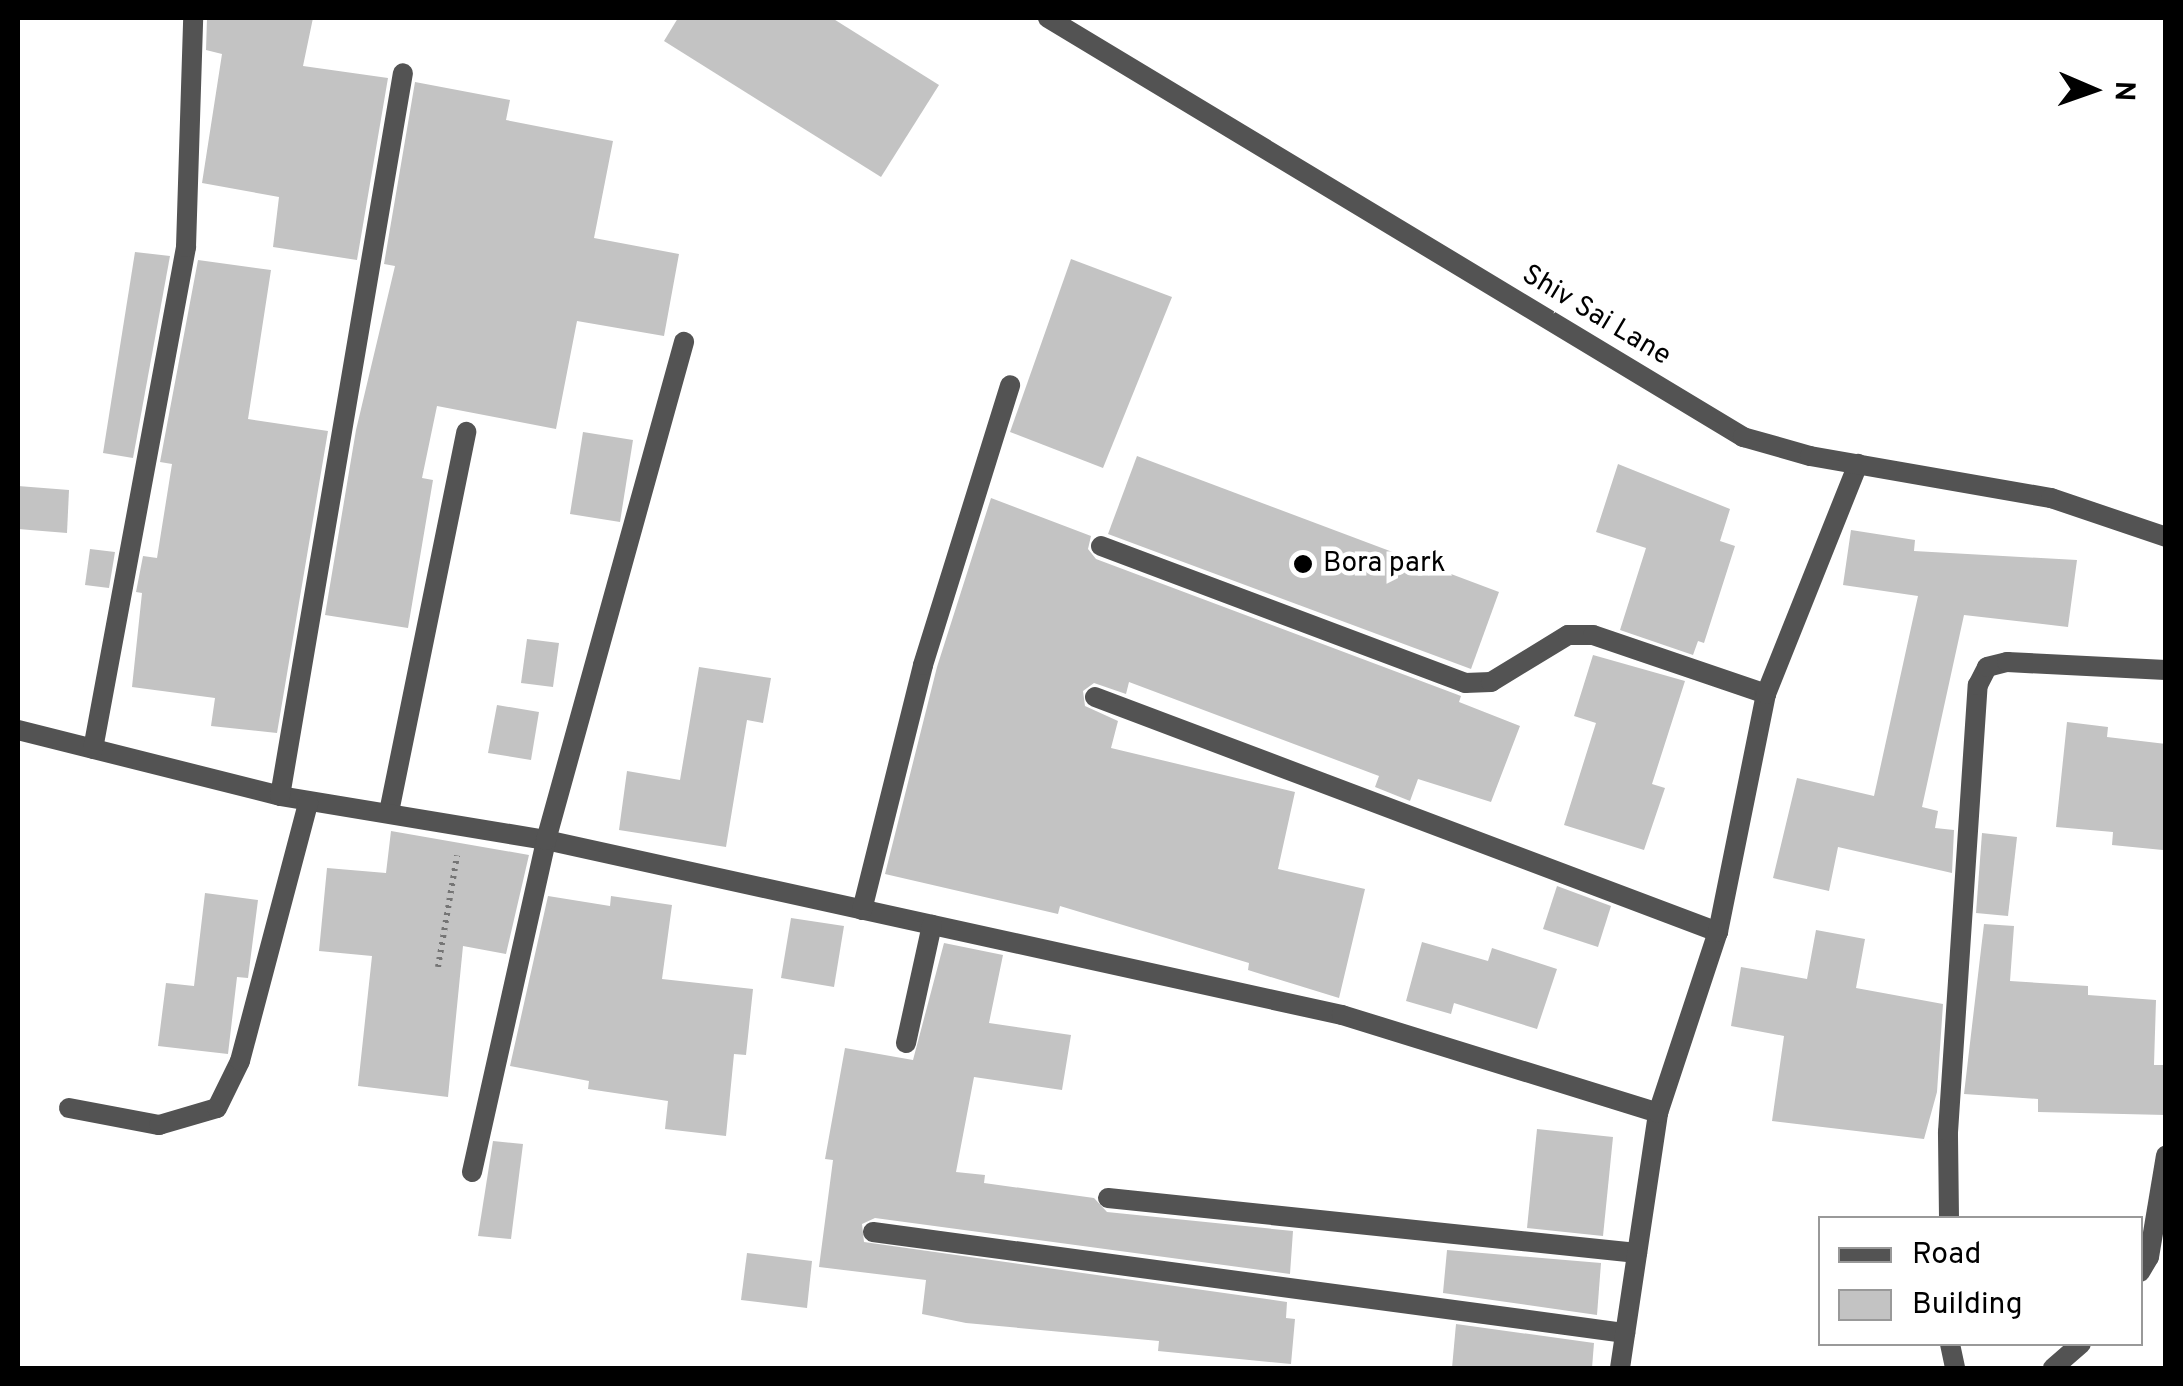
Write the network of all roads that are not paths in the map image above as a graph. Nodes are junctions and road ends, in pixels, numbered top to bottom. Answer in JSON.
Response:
{"nodes":[{"id":1,"x":192,"y":18,"type":"edge"},
{"id":2,"x":1048,"y":18,"type":"edge"},
{"id":3,"x":403,"y":73,"type":"dead end"},
{"id":4,"x":684,"y":342,"type":"dead end"},
{"id":5,"x":1010,"y":384,"type":"dead end"},
{"id":6,"x":466,"y":432,"type":"dead end"},
{"id":7,"x":1858,"y":464,"type":"junction"},
{"id":8,"x":2166,"y":537,"type":"edge"},
{"id":9,"x":1100,"y":546,"type":"dead end"},
{"id":10,"x":2166,"y":670,"type":"edge"},
{"id":11,"x":1766,"y":694,"type":"junction"},
{"id":12,"x":1095,"y":697,"type":"dead end"},
{"id":13,"x":18,"y":730,"type":"edge"},
{"id":14,"x":93,"y":750,"type":"junction"},
{"id":15,"x":280,"y":796,"type":"junction"},
{"id":16,"x":308,"y":802,"type":"junction"},
{"id":17,"x":388,"y":812,"type":"junction"},
{"id":18,"x":546,"y":840,"type":"junction"},
{"id":19,"x":862,"y":910,"type":"junction"},
{"id":20,"x":932,"y":924,"type":"junction"},
{"id":21,"x":1718,"y":932,"type":"junction"},
{"id":22,"x":906,"y":1044,"type":"dead end"},
{"id":23,"x":69,"y":1108,"type":"dead end"},
{"id":24,"x":1658,"y":1114,"type":"junction"},
{"id":25,"x":2166,"y":1155,"type":"edge"},
{"id":26,"x":472,"y":1172,"type":"dead end"},
{"id":27,"x":1108,"y":1198,"type":"dead end"},
{"id":28,"x":1949,"y":1216,"type":"edge"},
{"id":29,"x":872,"y":1232,"type":"dead end"},
{"id":30,"x":1637,"y":1253,"type":"junction"},
{"id":31,"x":2143,"y":1267,"type":"edge"},
{"id":32,"x":1625,"y":1333,"type":"junction"},
{"id":33,"x":2079,"y":1346,"type":"edge"},
{"id":34,"x":1620,"y":1368,"type":"edge"},
{"id":35,"x":2053,"y":1368,"type":"edge"}],
"edges":[{"from":1,"to":14,"type":"street"},
{"from":2,"to":7,"type":"street","name":"Shiv Sai Lane"},
{"from":3,"to":15,"type":"street"},
{"from":4,"to":18,"type":"street"},
{"from":5,"to":19,"type":"street"},
{"from":6,"to":17,"type":"street"},
{"from":7,"to":8,"type":"street","name":"Shiv Sai Lane"},
{"from":7,"to":11,"type":"street"},
{"from":9,"to":11,"type":"street"},
{"from":10,"to":28,"type":"street"},
{"from":11,"to":21,"type":"street"},
{"from":12,"to":21,"type":"street"},
{"from":13,"to":14,"type":"street"},
{"from":14,"to":15,"type":"street"},
{"from":15,"to":16,"type":"street"},
{"from":16,"to":17,"type":"street"},
{"from":16,"to":23,"type":"street"},
{"from":17,"to":18,"type":"street"},
{"from":18,"to":19,"type":"street"},
{"from":18,"to":26,"type":"street"},
{"from":19,"to":20,"type":"street"},
{"from":20,"to":22,"type":"street"},
{"from":20,"to":24,"type":"street"},
{"from":21,"to":24,"type":"street"},
{"from":24,"to":30,"type":"street"},
{"from":25,"to":31,"type":"street"},
{"from":27,"to":30,"type":"street"},
{"from":29,"to":32,"type":"street"},
{"from":30,"to":32,"type":"street"},
{"from":32,"to":34,"type":"street"},
{"from":33,"to":35,"type":"street"}]}
